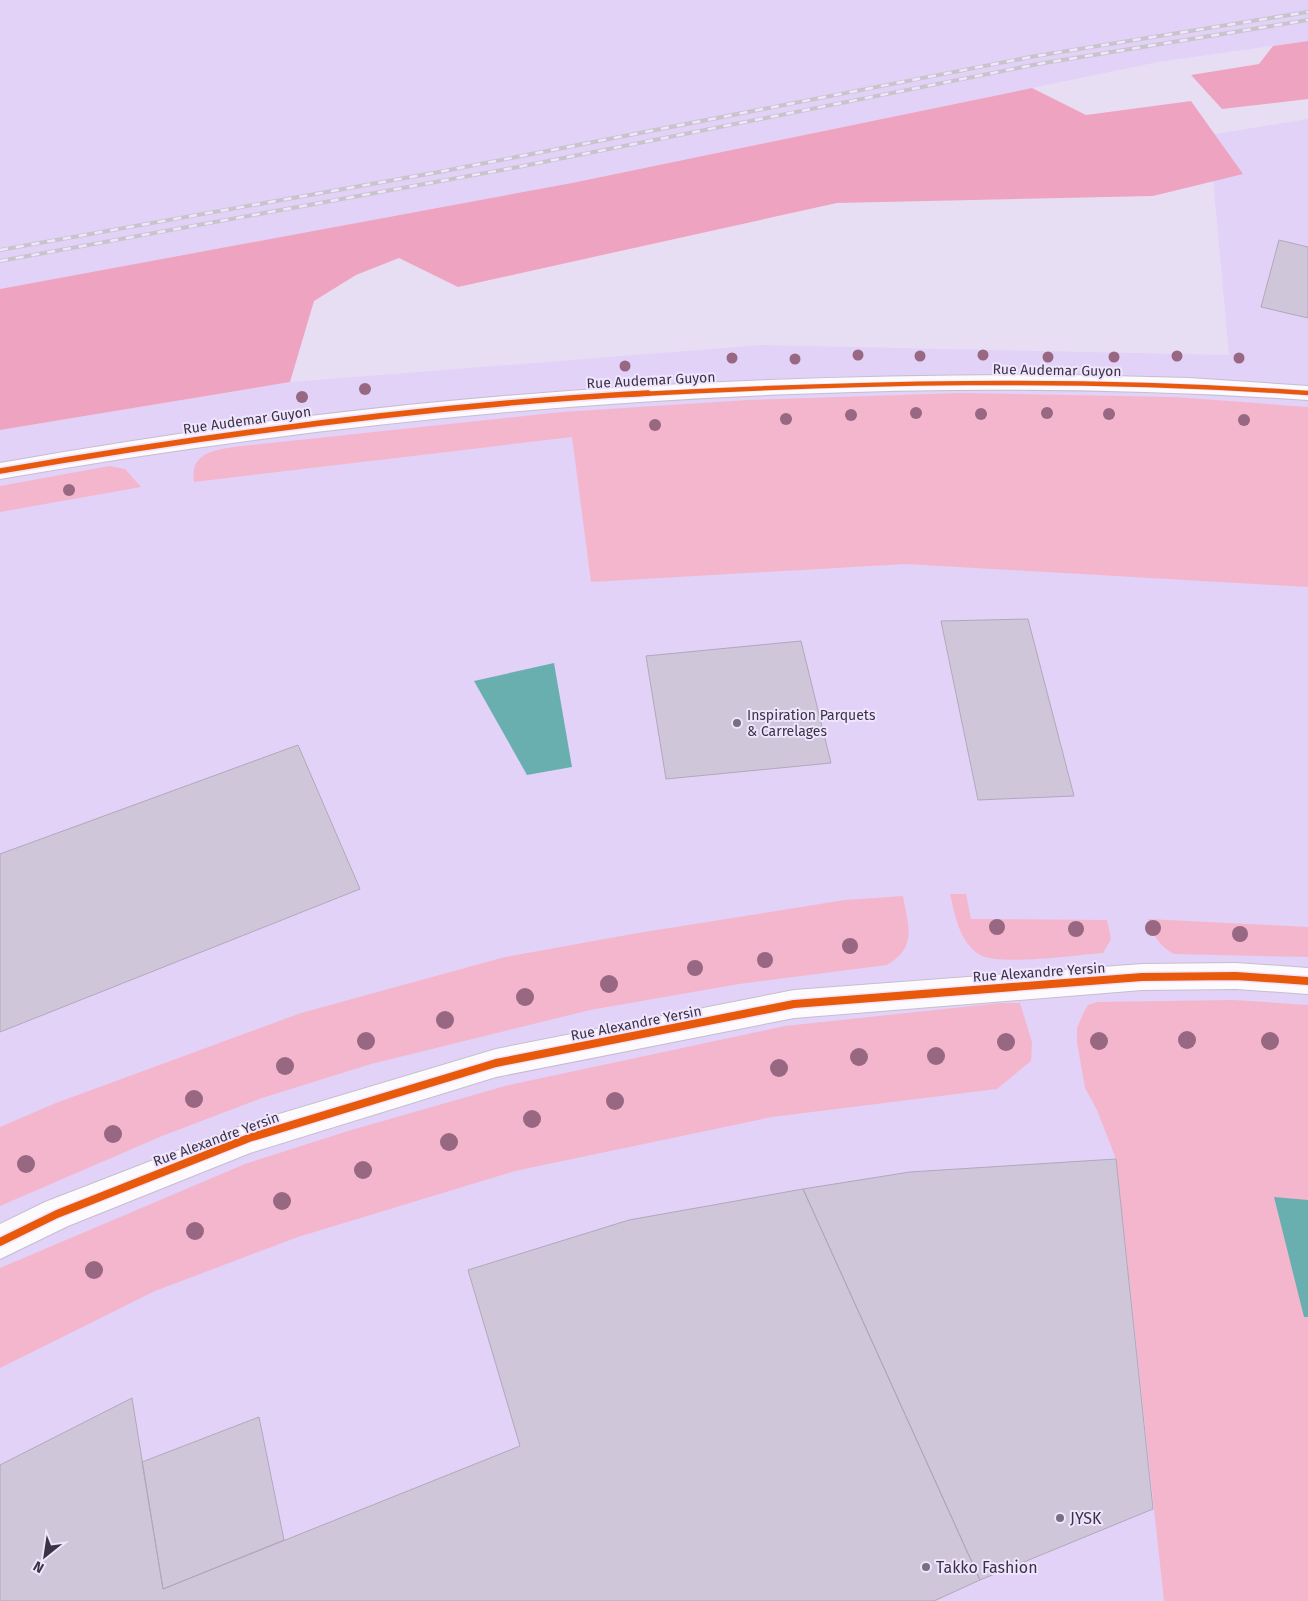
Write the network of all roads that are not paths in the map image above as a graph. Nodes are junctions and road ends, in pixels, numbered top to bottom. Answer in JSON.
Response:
{"nodes":[{"id":1,"x":1308,"y":393,"type":"edge"},
{"id":2,"x":0,"y":471,"type":"edge"},
{"id":3,"x":1308,"y":981,"type":"edge"},
{"id":4,"x":0,"y":1242,"type":"edge"}],
"edges":[{"from":1,"to":2,"type":"street","name":"Rue Audemar Guyon"},
{"from":3,"to":4,"type":"street","name":"Rue Alexandre Yersin"}]}
